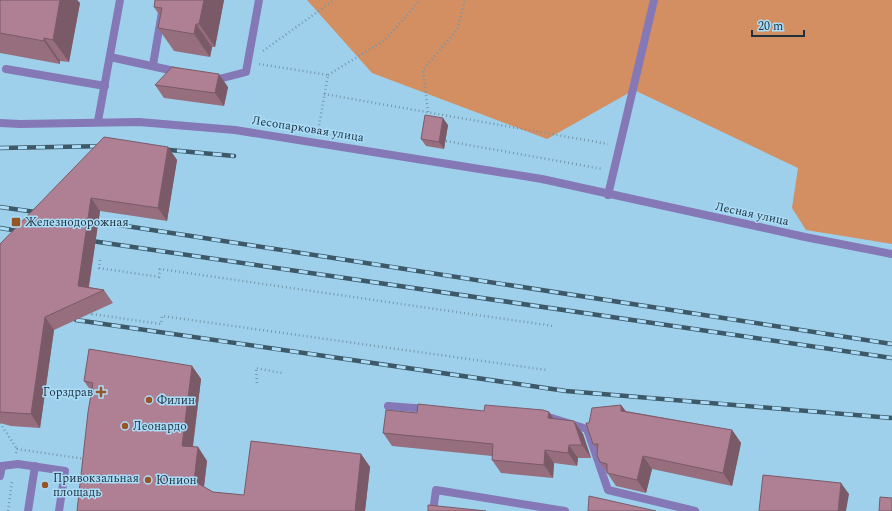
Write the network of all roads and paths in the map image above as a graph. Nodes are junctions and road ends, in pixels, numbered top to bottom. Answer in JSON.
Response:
{"nodes":[{"id":1,"x":120,"y":0,"type":"edge"},
{"id":2,"x":164,"y":0,"type":"edge"},
{"id":3,"x":259,"y":0,"type":"edge"},
{"id":4,"x":334,"y":0,"type":"edge"},
{"id":5,"x":420,"y":0,"type":"edge"},
{"id":6,"x":465,"y":0,"type":"edge"},
{"id":7,"x":654,"y":0,"type":"edge"},
{"id":8,"x":110,"y":57,"type":"junction"},
{"id":9,"x":248,"y":62,"type":"junction"},
{"id":10,"x":153,"y":65,"type":"junction"},
{"id":11,"x":6,"y":69,"type":"dead end"},
{"id":12,"x":185,"y":73,"type":"edge"},
{"id":13,"x":328,"y":75,"type":"junction"},
{"id":14,"x":205,"y":76,"type":"edge"},
{"id":15,"x":104,"y":86,"type":"junction"},
{"id":16,"x":324,"y":94,"type":"junction"},
{"id":17,"x":428,"y":112,"type":"junction"},
{"id":18,"x":98,"y":121,"type":"junction"},
{"id":19,"x":0,"y":123,"type":"edge"},
{"id":20,"x":446,"y":141,"type":"dead end"},
{"id":21,"x":316,"y":142,"type":"junction"},
{"id":22,"x":610,"y":151,"type":"dead end"},
{"id":23,"x":607,"y":169,"type":"dead end"},
{"id":24,"x":608,"y":194,"type":"junction"},
{"id":25,"x":892,"y":254,"type":"edge"},
{"id":26,"x":100,"y":260,"type":"dead end"},
{"id":27,"x":94,"y":306,"type":"edge"},
{"id":28,"x":553,"y":326,"type":"dead end"},
{"id":29,"x":547,"y":370,"type":"dead end"},
{"id":30,"x":282,"y":373,"type":"dead end"},
{"id":31,"x":257,"y":383,"type":"dead end"},
{"id":32,"x":388,"y":406,"type":"dead end"},
{"id":33,"x":438,"y":410,"type":"edge"},
{"id":34,"x":537,"y":413,"type":"edge"},
{"id":35,"x":0,"y":424,"type":"edge"},
{"id":36,"x":17,"y":449,"type":"dead end"},
{"id":37,"x":1,"y":466,"type":"edge"},
{"id":38,"x":35,"y":466,"type":"junction"},
{"id":39,"x":0,"y":476,"type":"edge"},
{"id":40,"x":28,"y":511,"type":"edge"},
{"id":41,"x":59,"y":511,"type":"edge"},
{"id":42,"x":436,"y":511,"type":"edge"},
{"id":43,"x":565,"y":511,"type":"edge"},
{"id":44,"x":694,"y":511,"type":"edge"}],
"edges":[{"from":1,"to":8,"type":"street"},
{"from":2,"to":10,"type":"street"},
{"from":3,"to":9,"type":"street"},
{"from":4,"to":9,"type":"path"},
{"from":5,"to":13,"type":"path"},
{"from":6,"to":17,"type":"path"},
{"from":7,"to":24,"type":"street"},
{"from":8,"to":10,"type":"street"},
{"from":8,"to":15,"type":"street"},
{"from":9,"to":13,"type":"path"},
{"from":9,"to":14,"type":"street"},
{"from":10,"to":12,"type":"street"},
{"from":11,"to":15,"type":"street"},
{"from":13,"to":16,"type":"path"},
{"from":15,"to":18,"type":"street"},
{"from":16,"to":17,"type":"path"},
{"from":16,"to":21,"type":"path"},
{"from":17,"to":22,"type":"path"},
{"from":18,"to":19,"type":"street","name":"Лесопарковая улица"},
{"from":18,"to":21,"type":"street","name":"Лесопарковая улица"},
{"from":20,"to":23,"type":"path"},
{"from":21,"to":24,"type":"street","name":"Лесопарковая улица"},
{"from":24,"to":25,"type":"street","name":"Лесная улица"},
{"from":26,"to":28,"type":"path"},
{"from":27,"to":29,"type":"path"},
{"from":30,"to":31,"type":"path"},
{"from":32,"to":33,"type":"street"},
{"from":34,"to":44,"type":"street"},
{"from":35,"to":36,"type":"path"},
{"from":37,"to":38,"type":"street"},
{"from":37,"to":39,"type":"street"},
{"from":38,"to":40,"type":"street"},
{"from":38,"to":41,"type":"street"},
{"from":42,"to":43,"type":"street"}]}
